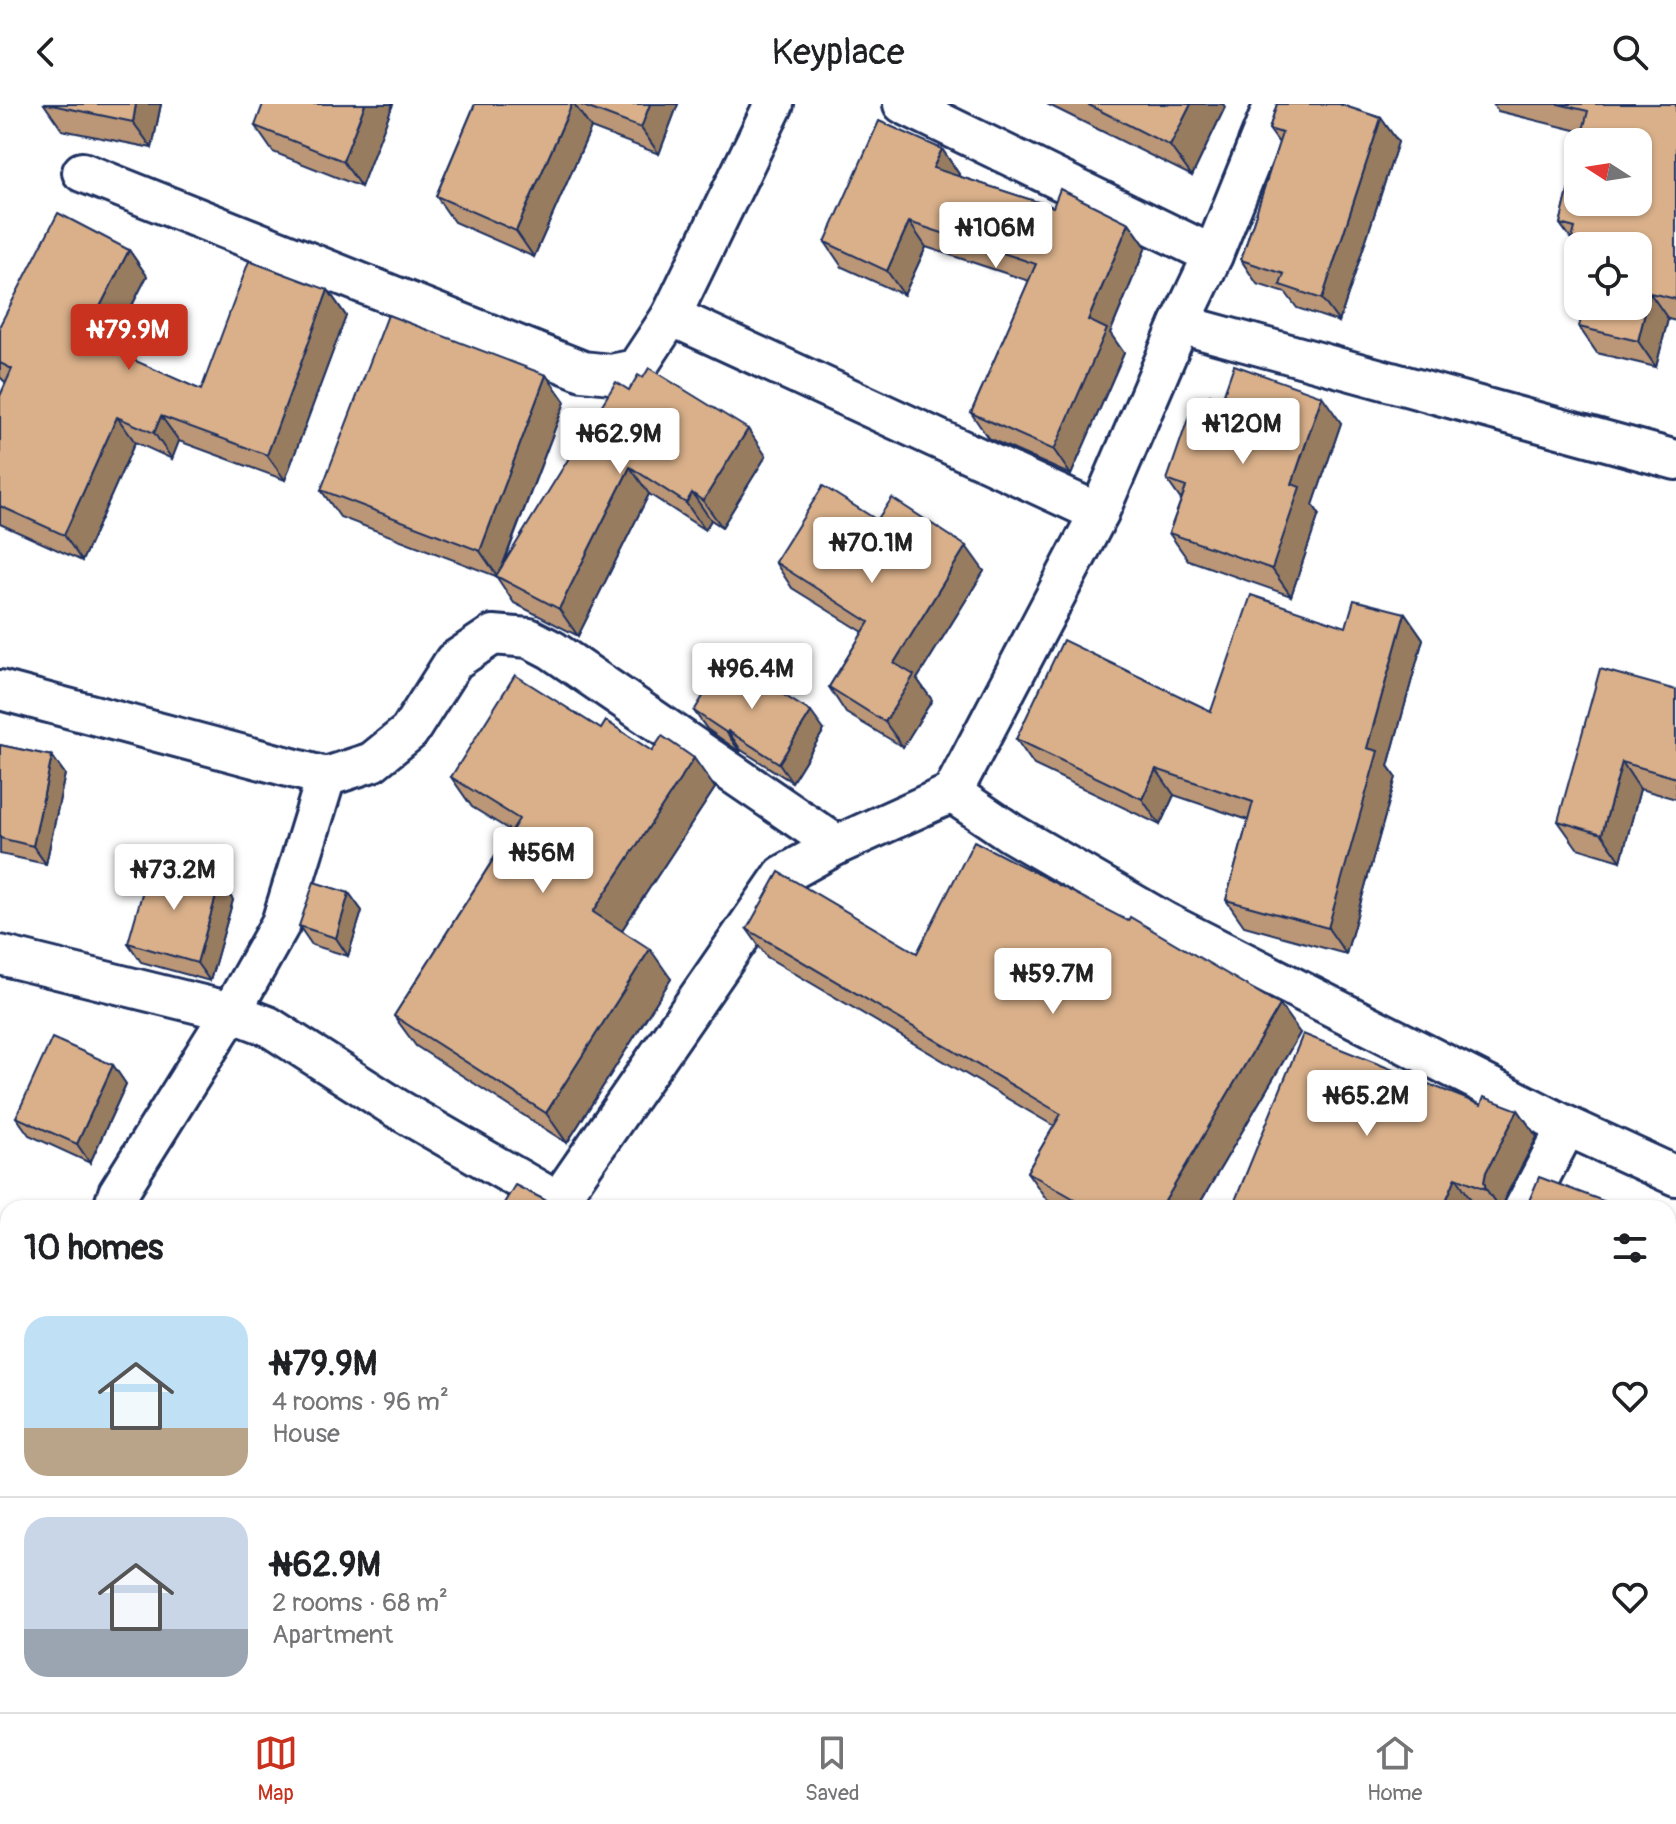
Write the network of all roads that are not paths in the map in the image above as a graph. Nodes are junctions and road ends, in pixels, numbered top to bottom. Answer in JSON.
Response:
{"nodes":[{"id":1,"x":774,"y":104,"type":"edge"},
{"id":2,"x":903,"y":104,"type":"edge"},
{"id":3,"x":1274,"y":104,"type":"edge"},
{"id":4,"x":82,"y":172,"type":"dead end"},
{"id":5,"x":1213,"y":255,"type":"junction"},
{"id":6,"x":671,"y":316,"type":"junction"},
{"id":7,"x":1180,"y":324,"type":"junction"},
{"id":8,"x":1676,"y":460,"type":"edge"},
{"id":9,"x":1099,"y":513,"type":"junction"},
{"id":10,"x":0,"y":690,"type":"edge"},
{"id":11,"x":326,"y":777,"type":"junction"},
{"id":12,"x":952,"y":793,"type":"junction"},
{"id":13,"x":837,"y":845,"type":"junction"},
{"id":14,"x":0,"y":955,"type":"edge"},
{"id":15,"x":231,"y":1012,"type":"junction"},
{"id":16,"x":1567,"y":1126,"type":"junction"},
{"id":17,"x":1676,"y":1176,"type":"edge"},
{"id":18,"x":116,"y":1200,"type":"edge"},
{"id":19,"x":557,"y":1200,"type":"edge"},
{"id":20,"x":567,"y":1200,"type":"edge"},
{"id":21,"x":1528,"y":1200,"type":"edge"}],
"edges":[{"from":1,"to":6,"type":"street"},
{"from":2,"to":5,"type":"street"},
{"from":3,"to":5,"type":"street"},
{"from":4,"to":6,"type":"street"},
{"from":5,"to":7,"type":"street"},
{"from":6,"to":9,"type":"street"},
{"from":7,"to":8,"type":"street"},
{"from":7,"to":9,"type":"street"},
{"from":9,"to":12,"type":"street"},
{"from":10,"to":11,"type":"street"},
{"from":11,"to":13,"type":"street"},
{"from":11,"to":15,"type":"street"},
{"from":12,"to":13,"type":"street"},
{"from":12,"to":16,"type":"street"},
{"from":13,"to":20,"type":"street"},
{"from":14,"to":15,"type":"street"},
{"from":15,"to":18,"type":"street"},
{"from":15,"to":19,"type":"street"},
{"from":16,"to":17,"type":"street"},
{"from":16,"to":21,"type":"street"}]}
